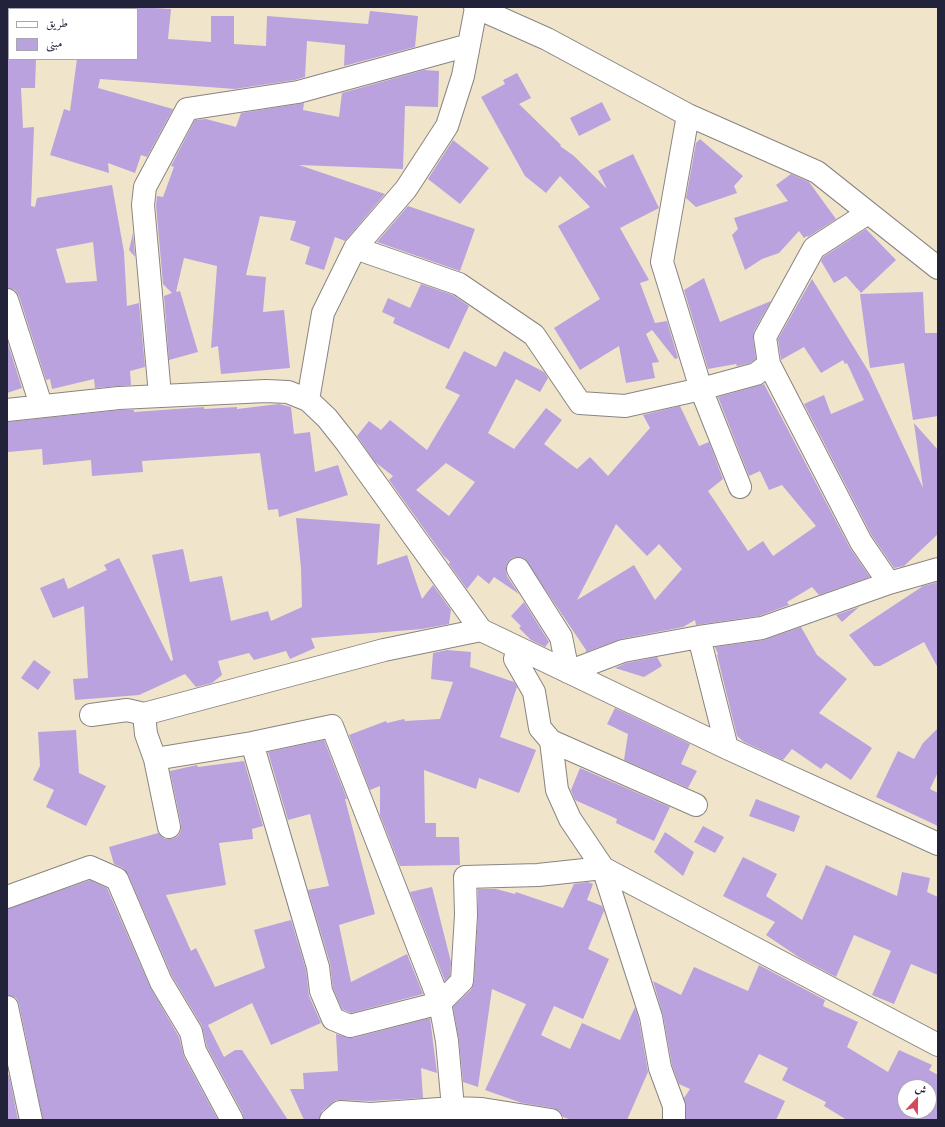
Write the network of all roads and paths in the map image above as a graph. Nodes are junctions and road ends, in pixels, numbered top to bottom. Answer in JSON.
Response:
{"nodes":[{"id":1,"x":476,"y":7,"type":"edge"},
{"id":2,"x":469,"y":45,"type":"junction"},
{"id":3,"x":688,"y":115,"type":"junction"},
{"id":4,"x":868,"y":213,"type":"junction"},
{"id":5,"x":355,"y":248,"type":"junction"},
{"id":6,"x":938,"y":268,"type":"edge"},
{"id":7,"x":7,"y":300,"type":"edge"},
{"id":8,"x":769,"y":364,"type":"junction"},
{"id":9,"x":701,"y":389,"type":"junction"},
{"id":10,"x":160,"y":395,"type":"junction"},
{"id":11,"x":308,"y":400,"type":"junction"},
{"id":12,"x":41,"y":405,"type":"junction"},
{"id":13,"x":7,"y":410,"type":"edge"},
{"id":14,"x":740,"y":487,"type":"dead end"},
{"id":15,"x":518,"y":569,"type":"dead end"},
{"id":16,"x":938,"y":569,"type":"edge"},
{"id":17,"x":889,"y":583,"type":"junction"},
{"id":18,"x":481,"y":630,"type":"junction"},
{"id":19,"x":699,"y":637,"type":"junction"},
{"id":20,"x":518,"y":648,"type":"junction"},
{"id":21,"x":568,"y":672,"type":"junction"},
{"id":22,"x":144,"y":714,"type":"junction"},
{"id":23,"x":91,"y":715,"type":"dead end"},
{"id":24,"x":551,"y":741,"type":"junction"},
{"id":25,"x":252,"y":743,"type":"junction"},
{"id":26,"x":727,"y":748,"type":"junction"},
{"id":27,"x":156,"y":759,"type":"junction"},
{"id":28,"x":696,"y":805,"type":"dead end"},
{"id":29,"x":169,"y":827,"type":"dead end"},
{"id":30,"x":938,"y":844,"type":"edge"},
{"id":31,"x":603,"y":868,"type":"junction"},
{"id":32,"x":7,"y":897,"type":"edge"},
{"id":33,"x":440,"y":1003,"type":"junction"},
{"id":34,"x":7,"y":1008,"type":"edge"},
{"id":35,"x":938,"y":1045,"type":"edge"},
{"id":36,"x":453,"y":1108,"type":"junction"},
{"id":37,"x":482,"y":1115,"type":"edge"},
{"id":38,"x":31,"y":1120,"type":"edge"},
{"id":39,"x":232,"y":1120,"type":"edge"},
{"id":40,"x":331,"y":1120,"type":"edge"},
{"id":41,"x":551,"y":1120,"type":"edge"},
{"id":42,"x":674,"y":1120,"type":"edge"}],
"edges":[{"from":1,"to":2,"type":"street"},
{"from":1,"to":3,"type":"street"},
{"from":2,"to":5,"type":"street"},
{"from":2,"to":10,"type":"street"},
{"from":3,"to":4,"type":"street"},
{"from":3,"to":9,"type":"street"},
{"from":4,"to":6,"type":"street"},
{"from":4,"to":8,"type":"street"},
{"from":5,"to":9,"type":"street"},
{"from":5,"to":11,"type":"street"},
{"from":7,"to":12,"type":"street"},
{"from":8,"to":9,"type":"street"},
{"from":8,"to":17,"type":"street"},
{"from":9,"to":14,"type":"street"},
{"from":10,"to":11,"type":"street"},
{"from":10,"to":12,"type":"street"},
{"from":11,"to":18,"type":"street"},
{"from":12,"to":13,"type":"street"},
{"from":15,"to":21,"type":"street"},
{"from":16,"to":17,"type":"street"},
{"from":17,"to":19,"type":"street"},
{"from":18,"to":20,"type":"street"},
{"from":18,"to":22,"type":"street"},
{"from":19,"to":21,"type":"street"},
{"from":19,"to":26,"type":"street"},
{"from":20,"to":21,"type":"street"},
{"from":20,"to":24,"type":"street"},
{"from":21,"to":26,"type":"street"},
{"from":22,"to":23,"type":"street"},
{"from":22,"to":27,"type":"street"},
{"from":24,"to":28,"type":"street"},
{"from":24,"to":31,"type":"street"},
{"from":25,"to":27,"type":"street"},
{"from":25,"to":33,"type":"street"},
{"from":25,"to":33,"type":"street"},
{"from":26,"to":30,"type":"street"},
{"from":27,"to":29,"type":"street"},
{"from":31,"to":33,"type":"street"},
{"from":31,"to":35,"type":"street"},
{"from":31,"to":42,"type":"street"},
{"from":32,"to":39,"type":"street"},
{"from":33,"to":36,"type":"street"},
{"from":34,"to":38,"type":"street"},
{"from":36,"to":37,"type":"street"},
{"from":36,"to":40,"type":"street"},
{"from":37,"to":41,"type":"street"}]}
